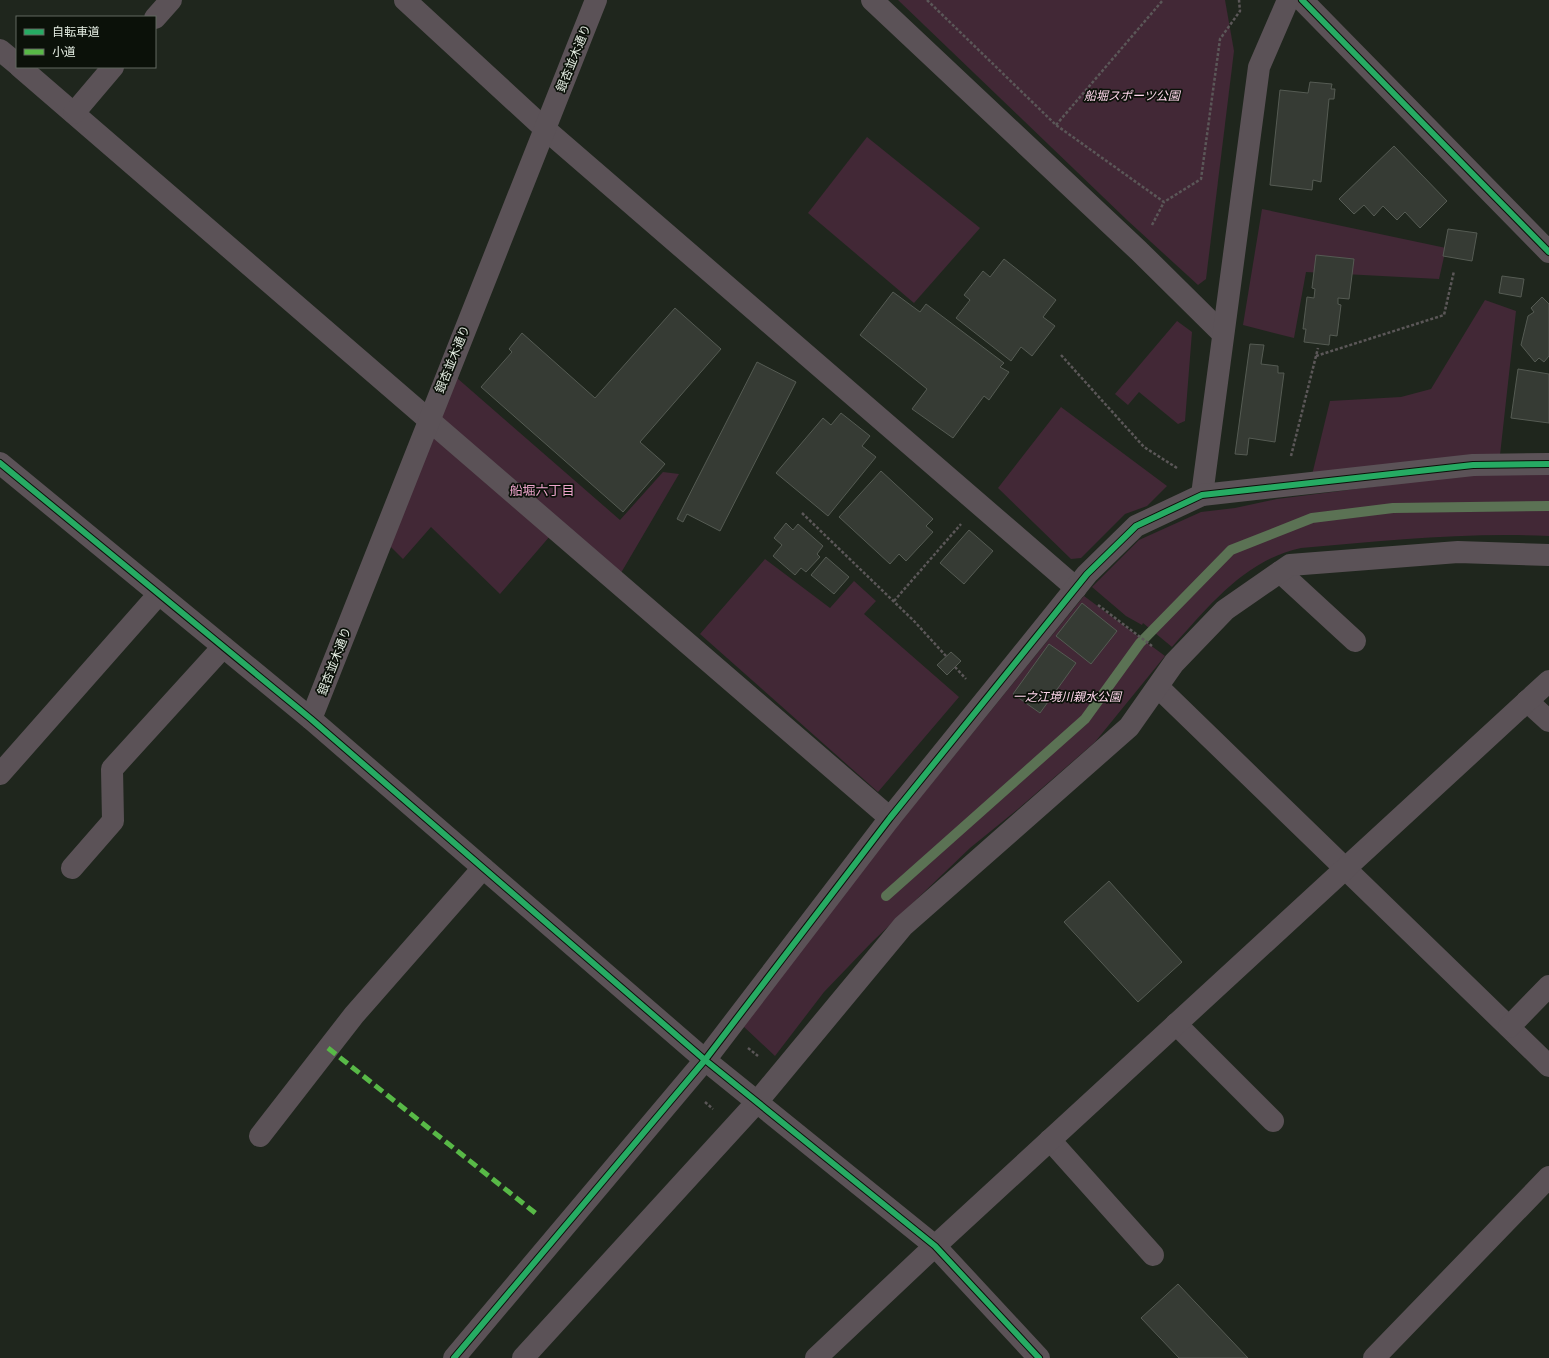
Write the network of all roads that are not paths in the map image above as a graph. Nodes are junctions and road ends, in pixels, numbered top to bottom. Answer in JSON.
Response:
{"nodes":[{"id":1,"x":171,"y":0,"type":"edge"},
{"id":2,"x":405,"y":0,"type":"edge"},
{"id":3,"x":596,"y":0,"type":"edge"},
{"id":4,"x":872,"y":0,"type":"edge"},
{"id":5,"x":1288,"y":0,"type":"edge"},
{"id":6,"x":1302,"y":0,"type":"edge"},
{"id":7,"x":156,"y":17,"type":"edge"},
{"id":8,"x":0,"y":50,"type":"edge"},
{"id":9,"x":16,"y":63,"type":"edge"},
{"id":10,"x":21,"y":68,"type":"edge"},
{"id":11,"x":113,"y":68,"type":"edge"},
{"id":12,"x":74,"y":113,"type":"junction"},
{"id":13,"x":545,"y":129,"type":"junction"},
{"id":14,"x":1549,"y":252,"type":"edge"},
{"id":15,"x":1223,"y":334,"type":"junction"},
{"id":16,"x":428,"y":420,"type":"junction"},
{"id":17,"x":0,"y":463,"type":"edge"},
{"id":18,"x":1549,"y":464,"type":"edge"},
{"id":19,"x":1203,"y":490,"type":"junction"},
{"id":20,"x":1549,"y":555,"type":"edge"},
{"id":21,"x":1280,"y":572,"type":"junction"},
{"id":22,"x":1076,"y":588,"type":"junction"},
{"id":23,"x":158,"y":595,"type":"junction"},
{"id":24,"x":1355,"y":640,"type":"dead end"},
{"id":25,"x":223,"y":647,"type":"junction"},
{"id":26,"x":1549,"y":681,"type":"edge"},
{"id":27,"x":1158,"y":687,"type":"junction"},
{"id":28,"x":1527,"y":701,"type":"junction"},
{"id":29,"x":311,"y":719,"type":"junction"},
{"id":30,"x":1549,"y":721,"type":"edge"},
{"id":31,"x":4,"y":759,"type":"edge"},
{"id":32,"x":890,"y":818,"type":"junction"},
{"id":33,"x":72,"y":868,"type":"dead end"},
{"id":34,"x":483,"y":868,"type":"junction"},
{"id":35,"x":1345,"y":868,"type":"junction"},
{"id":36,"x":1549,"y":986,"type":"edge"},
{"id":37,"x":1176,"y":1024,"type":"junction"},
{"id":38,"x":1509,"y":1027,"type":"junction"},
{"id":39,"x":705,"y":1060,"type":"junction"},
{"id":40,"x":1549,"y":1066,"type":"edge"},
{"id":41,"x":757,"y":1102,"type":"junction"},
{"id":42,"x":1274,"y":1121,"type":"dead end"},
{"id":43,"x":260,"y":1136,"type":"dead end"},
{"id":44,"x":1050,"y":1140,"type":"junction"},
{"id":45,"x":1549,"y":1177,"type":"edge"},
{"id":46,"x":935,"y":1246,"type":"junction"},
{"id":47,"x":1153,"y":1255,"type":"dead end"},
{"id":48,"x":454,"y":1358,"type":"edge"},
{"id":49,"x":522,"y":1358,"type":"edge"},
{"id":50,"x":816,"y":1358,"type":"edge"},
{"id":51,"x":1039,"y":1358,"type":"edge"},
{"id":52,"x":1374,"y":1358,"type":"edge"}],
"edges":[{"from":1,"to":7,"type":"street"},
{"from":2,"to":13,"type":"street"},
{"from":3,"to":13,"type":"street","name":"銀杏並木通り"},
{"from":4,"to":15,"type":"street"},
{"from":5,"to":15,"type":"street"},
{"from":6,"to":14,"type":"street"},
{"from":8,"to":9,"type":"street"},
{"from":10,"to":12,"type":"street"},
{"from":11,"to":12,"type":"street"},
{"from":12,"to":16,"type":"street"},
{"from":13,"to":16,"type":"street","name":"銀杏並木通り"},
{"from":13,"to":22,"type":"street"},
{"from":15,"to":19,"type":"street"},
{"from":16,"to":29,"type":"street","name":"銀杏並木通り"},
{"from":16,"to":32,"type":"street"},
{"from":17,"to":23,"type":"street"},
{"from":18,"to":19,"type":"street"},
{"from":19,"to":22,"type":"street"},
{"from":20,"to":21,"type":"street"},
{"from":21,"to":24,"type":"street"},
{"from":21,"to":27,"type":"street"},
{"from":22,"to":32,"type":"street"},
{"from":23,"to":25,"type":"street"},
{"from":23,"to":31,"type":"street"},
{"from":25,"to":29,"type":"street"},
{"from":25,"to":33,"type":"street"},
{"from":26,"to":28,"type":"street"},
{"from":27,"to":35,"type":"street"},
{"from":27,"to":41,"type":"street"},
{"from":28,"to":30,"type":"street"},
{"from":28,"to":35,"type":"street"},
{"from":29,"to":34,"type":"street"},
{"from":32,"to":39,"type":"street"},
{"from":34,"to":39,"type":"street"},
{"from":34,"to":43,"type":"street"},
{"from":35,"to":37,"type":"street"},
{"from":35,"to":38,"type":"street"},
{"from":36,"to":38,"type":"street"},
{"from":37,"to":42,"type":"street"},
{"from":37,"to":44,"type":"street"},
{"from":38,"to":40,"type":"street"},
{"from":39,"to":41,"type":"street"},
{"from":39,"to":48,"type":"street"},
{"from":41,"to":46,"type":"street"},
{"from":41,"to":49,"type":"street"},
{"from":44,"to":46,"type":"street"},
{"from":44,"to":47,"type":"street"},
{"from":45,"to":52,"type":"street"},
{"from":46,"to":50,"type":"street"},
{"from":46,"to":51,"type":"street"}]}
